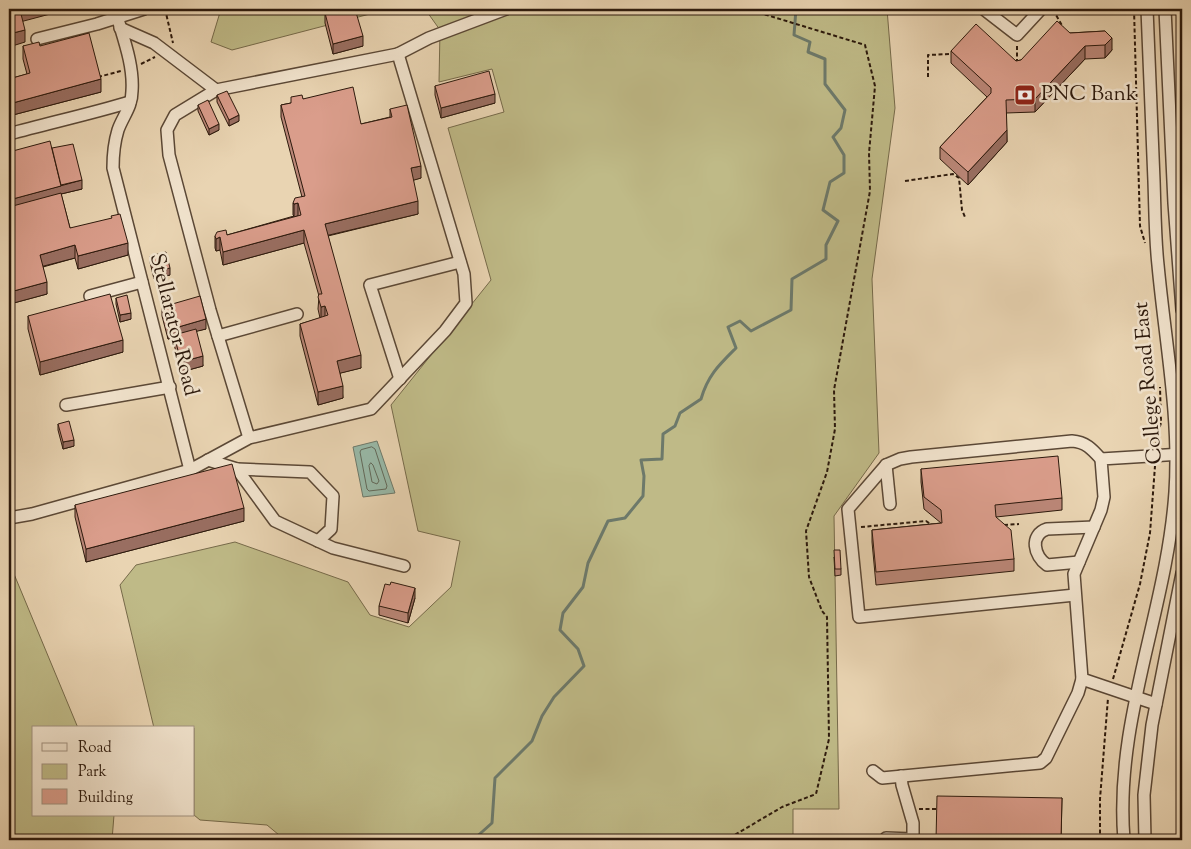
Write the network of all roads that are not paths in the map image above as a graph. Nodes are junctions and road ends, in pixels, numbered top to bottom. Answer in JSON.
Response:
{"nodes":[{"id":1,"x":142,"y":9,"type":"edge"},
{"id":2,"x":506,"y":9,"type":"edge"},
{"id":3,"x":1047,"y":9,"type":"edge"},
{"id":4,"x":1147,"y":9,"type":"edge"},
{"id":5,"x":1165,"y":9,"type":"edge"},
{"id":6,"x":986,"y":11,"type":"dead end"},
{"id":7,"x":117,"y":18,"type":"edge"},
{"id":8,"x":37,"y":39,"type":"dead end"},
{"id":9,"x":398,"y":54,"type":"junction"},
{"id":10,"x":216,"y":90,"type":"junction"},
{"id":11,"x":130,"y":102,"type":"junction"},
{"id":12,"x":9,"y":134,"type":"edge"},
{"id":13,"x":460,"y":262,"type":"junction"},
{"id":14,"x":142,"y":282,"type":"junction"},
{"id":15,"x":90,"y":296,"type":"dead end"},
{"id":16,"x":1182,"y":310,"type":"edge"},
{"id":17,"x":297,"y":314,"type":"dead end"},
{"id":18,"x":218,"y":336,"type":"junction"},
{"id":19,"x":400,"y":379,"type":"junction"},
{"id":20,"x":170,"y":387,"type":"junction"},
{"id":21,"x":66,"y":405,"type":"dead end"},
{"id":22,"x":249,"y":438,"type":"junction"},
{"id":23,"x":1179,"y":454,"type":"edge"},
{"id":24,"x":1101,"y":459,"type":"junction"},
{"id":25,"x":208,"y":460,"type":"junction"},
{"id":26,"x":886,"y":465,"type":"junction"},
{"id":27,"x":237,"y":469,"type":"junction"},
{"id":28,"x":190,"y":470,"type":"junction"},
{"id":29,"x":890,"y":504,"type":"dead end"},
{"id":30,"x":9,"y":518,"type":"edge"},
{"id":31,"x":1094,"y":527,"type":"junction"},
{"id":32,"x":318,"y":541,"type":"junction"},
{"id":33,"x":1079,"y":562,"type":"junction"},
{"id":34,"x":404,"y":566,"type":"dead end"},
{"id":35,"x":1182,"y":573,"type":"edge"},
{"id":36,"x":1075,"y":595,"type":"junction"},
{"id":37,"x":1082,"y":679,"type":"junction"},
{"id":38,"x":1135,"y":697,"type":"junction"},
{"id":39,"x":1156,"y":704,"type":"junction"},
{"id":40,"x":874,"y":771,"type":"dead end"},
{"id":41,"x":901,"y":776,"type":"junction"},
{"id":42,"x":913,"y":839,"type":"edge"},
{"id":43,"x":886,"y":840,"type":"edge"},
{"id":44,"x":1124,"y":840,"type":"edge"},
{"id":45,"x":1144,"y":840,"type":"edge"}],
"edges":[{"from":1,"to":7,"type":"street"},
{"from":2,"to":9,"type":"street"},
{"from":3,"to":6,"type":"street"},
{"from":4,"to":23,"type":"street","name":"College Road East"},
{"from":5,"to":16,"type":"street","name":"College Road East"},
{"from":7,"to":8,"type":"street"},
{"from":7,"to":10,"type":"street"},
{"from":7,"to":11,"type":"street","name":"Stellarator Road"},
{"from":9,"to":10,"type":"street"},
{"from":9,"to":13,"type":"street"},
{"from":10,"to":18,"type":"street"},
{"from":11,"to":12,"type":"street"},
{"from":11,"to":14,"type":"street","name":"Stellarator Road"},
{"from":13,"to":19,"type":"street"},
{"from":13,"to":19,"type":"street"},
{"from":14,"to":15,"type":"street"},
{"from":14,"to":20,"type":"street","name":"Stellarator Road"},
{"from":17,"to":18,"type":"street"},
{"from":18,"to":22,"type":"street"},
{"from":19,"to":22,"type":"street"},
{"from":20,"to":21,"type":"street"},
{"from":20,"to":28,"type":"street","name":"Stellarator Road"},
{"from":22,"to":25,"type":"street"},
{"from":23,"to":24,"type":"street"},
{"from":23,"to":38,"type":"street","name":"College Road East"},
{"from":24,"to":26,"type":"street"},
{"from":24,"to":31,"type":"street"},
{"from":25,"to":27,"type":"street"},
{"from":25,"to":28,"type":"street"},
{"from":26,"to":29,"type":"street"},
{"from":26,"to":36,"type":"street"},
{"from":27,"to":32,"type":"street"},
{"from":27,"to":32,"type":"street"},
{"from":28,"to":30,"type":"street"},
{"from":31,"to":33,"type":"street"},
{"from":31,"to":33,"type":"street"},
{"from":32,"to":34,"type":"street"},
{"from":33,"to":36,"type":"street"},
{"from":35,"to":39,"type":"street"},
{"from":36,"to":37,"type":"street"},
{"from":37,"to":38,"type":"street"},
{"from":37,"to":41,"type":"street"},
{"from":38,"to":39,"type":"street"},
{"from":38,"to":44,"type":"street","name":"College Road East"},
{"from":39,"to":45,"type":"street"},
{"from":40,"to":41,"type":"street"},
{"from":41,"to":42,"type":"street"},
{"from":42,"to":43,"type":"street"}]}
